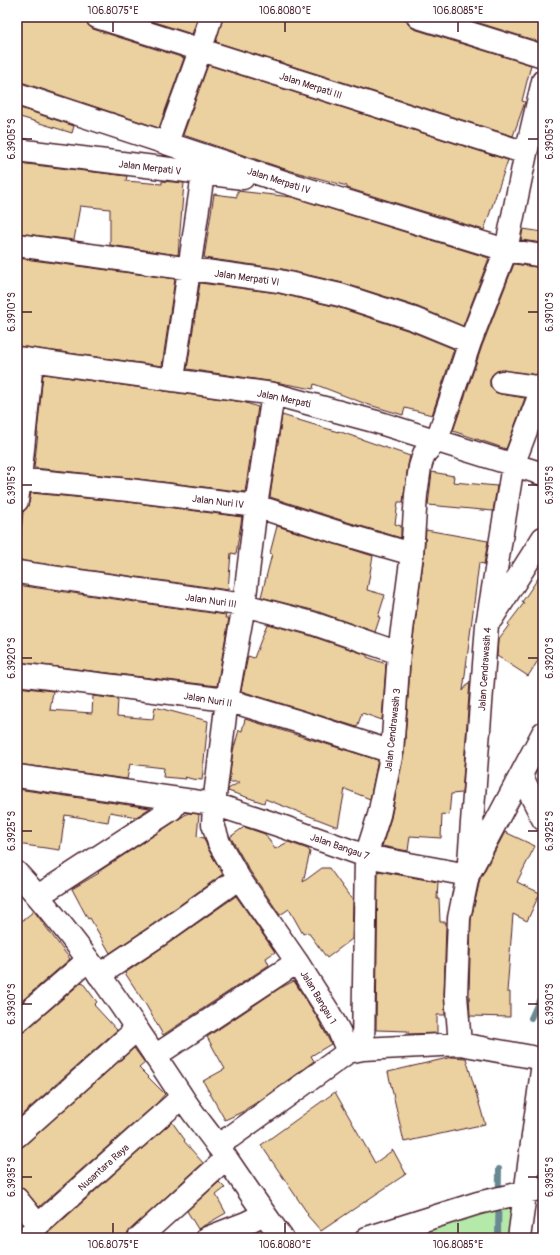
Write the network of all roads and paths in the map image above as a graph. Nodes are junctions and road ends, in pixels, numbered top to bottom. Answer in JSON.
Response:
{"nodes":[{"id":1,"x":97,"y":17,"type":"edge"},
{"id":2,"x":211,"y":17,"type":"edge"},
{"id":3,"x":418,"y":17,"type":"edge"},
{"id":4,"x":201,"y":50,"type":"junction"},
{"id":5,"x":543,"y":56,"type":"edge"},
{"id":6,"x":543,"y":81,"type":"edge"},
{"id":7,"x":17,"y":94,"type":"edge"},
{"id":8,"x":167,"y":143,"type":"junction"},
{"id":9,"x":17,"y":150,"type":"edge"},
{"id":10,"x":526,"y":153,"type":"junction"},
{"id":11,"x":203,"y":174,"type":"junction"},
{"id":12,"x":284,"y":182,"type":"junction"},
{"id":13,"x":17,"y":245,"type":"edge"},
{"id":14,"x":506,"y":250,"type":"junction"},
{"id":15,"x":543,"y":256,"type":"edge"},
{"id":16,"x":189,"y":269,"type":"junction"},
{"id":17,"x":470,"y":342,"type":"junction"},
{"id":18,"x":25,"y":359,"type":"edge"},
{"id":19,"x":173,"y":379,"type":"junction"},
{"id":20,"x":502,"y":382,"type":"dead end"},
{"id":21,"x":543,"y":387,"type":"edge"},
{"id":22,"x":273,"y":394,"type":"junction"},
{"id":23,"x":437,"y":440,"type":"junction"},
{"id":24,"x":513,"y":465,"type":"junction"},
{"id":25,"x":543,"y":474,"type":"edge"},
{"id":26,"x":19,"y":479,"type":"edge"},
{"id":27,"x":17,"y":500,"type":"edge"},
{"id":28,"x":256,"y":506,"type":"junction"},
{"id":29,"x":543,"y":538,"type":"edge"},
{"id":30,"x":412,"y":554,"type":"junction"},
{"id":31,"x":17,"y":572,"type":"edge"},
{"id":32,"x":244,"y":605,"type":"junction"},
{"id":33,"x":488,"y":625,"type":"junction"},
{"id":34,"x":399,"y":653,"type":"junction"},
{"id":35,"x":17,"y":674,"type":"edge"},
{"id":36,"x":227,"y":700,"type":"junction"},
{"id":37,"x":543,"y":733,"type":"edge"},
{"id":38,"x":392,"y":752,"type":"junction"},
{"id":39,"x":521,"y":775,"type":"junction"},
{"id":40,"x":17,"y":776,"type":"edge"},
{"id":41,"x":179,"y":799,"type":"junction"},
{"id":42,"x":214,"y":804,"type":"junction"},
{"id":43,"x":543,"y":819,"type":"edge"},
{"id":44,"x":366,"y":856,"type":"junction"},
{"id":45,"x":468,"y":875,"type":"junction"},
{"id":46,"x":240,"y":878,"type":"junction"},
{"id":47,"x":25,"y":886,"type":"edge"},
{"id":48,"x":297,"y":962,"type":"junction"},
{"id":49,"x":94,"y":967,"type":"junction"},
{"id":50,"x":17,"y":1022,"type":"edge"},
{"id":51,"x":138,"y":1029,"type":"junction"},
{"id":52,"x":460,"y":1044,"type":"junction"},
{"id":53,"x":356,"y":1050,"type":"junction"},
{"id":54,"x":155,"y":1056,"type":"junction"},
{"id":55,"x":537,"y":1060,"type":"edge"},
{"id":56,"x":182,"y":1097,"type":"junction"},
{"id":57,"x":17,"y":1136,"type":"edge"},
{"id":58,"x":222,"y":1152,"type":"junction"},
{"id":59,"x":525,"y":1192,"type":"edge"},
{"id":60,"x":17,"y":1199,"type":"edge"},
{"id":61,"x":264,"y":1214,"type":"junction"},
{"id":62,"x":30,"y":1234,"type":"edge"},
{"id":63,"x":138,"y":1238,"type":"edge"},
{"id":64,"x":207,"y":1238,"type":"edge"},
{"id":65,"x":282,"y":1238,"type":"edge"},
{"id":66,"x":367,"y":1238,"type":"edge"},
{"id":67,"x":519,"y":1238,"type":"edge"}],
"edges":[{"from":1,"to":4,"type":"street","name":"Jalan Merpati III"},
{"from":2,"to":4,"type":"street"},
{"from":3,"to":5,"type":"street"},
{"from":4,"to":8,"type":"street"},
{"from":4,"to":10,"type":"street","name":"Jalan Merpati III"},
{"from":6,"to":10,"type":"street"},
{"from":7,"to":8,"type":"street","name":"Jalan Merpati IV"},
{"from":8,"to":12,"type":"street","name":"Jalan Merpati IV"},
{"from":9,"to":11,"type":"street","name":"Jalan Merpati V"},
{"from":10,"to":14,"type":"street"},
{"from":11,"to":12,"type":"street","name":"Jalan Merpati V"},
{"from":11,"to":16,"type":"street"},
{"from":12,"to":14,"type":"street","name":"Jalan Merpati IV"},
{"from":13,"to":16,"type":"street","name":"Jalan Merpati VI"},
{"from":14,"to":15,"type":"street","name":"Jalan Merpati IV"},
{"from":14,"to":17,"type":"street"},
{"from":16,"to":17,"type":"street","name":"Jalan Merpati VI"},
{"from":16,"to":19,"type":"street"},
{"from":17,"to":23,"type":"street"},
{"from":18,"to":19,"type":"street","name":"Jalan Merpati"},
{"from":18,"to":26,"type":"street"},
{"from":19,"to":22,"type":"street","name":"Jalan Merpati"},
{"from":20,"to":21,"type":"street"},
{"from":21,"to":24,"type":"street","name":"Jalan Cendrawasih 4"},
{"from":22,"to":23,"type":"street","name":"Jalan Merpati"},
{"from":22,"to":28,"type":"street","name":"Jalan Bangau 1"},
{"from":23,"to":24,"type":"street","name":"Jalan Merpati"},
{"from":23,"to":30,"type":"street","name":"Jalan Cendrawasih 3"},
{"from":24,"to":25,"type":"street","name":"Jalan Merpati"},
{"from":24,"to":33,"type":"street","name":"Jalan Cendrawasih 4"},
{"from":26,"to":27,"type":"street"},
{"from":26,"to":28,"type":"street","name":"Jalan Nuri IV"},
{"from":28,"to":30,"type":"street","name":"Jalan Nuri IV"},
{"from":28,"to":32,"type":"street","name":"Jalan Bangau 1"},
{"from":29,"to":33,"type":"street"},
{"from":30,"to":34,"type":"street","name":"Jalan Cendrawasih 3"},
{"from":31,"to":32,"type":"street","name":"Jalan Nuri III"},
{"from":32,"to":34,"type":"street","name":"Jalan Nuri III"},
{"from":32,"to":36,"type":"street","name":"Jalan Bangau 1"},
{"from":33,"to":45,"type":"street","name":"Jalan Cendrawasih 4"},
{"from":34,"to":38,"type":"street","name":"Jalan Cendrawasih 3"},
{"from":35,"to":36,"type":"street","name":"Jalan Nuri II"},
{"from":36,"to":38,"type":"street","name":"Jalan Nuri II"},
{"from":36,"to":42,"type":"street","name":"Jalan Bangau 1"},
{"from":37,"to":39,"type":"street"},
{"from":38,"to":44,"type":"street","name":"Jalan Cendrawasih 3"},
{"from":39,"to":43,"type":"street"},
{"from":39,"to":45,"type":"street"},
{"from":40,"to":41,"type":"street","name":"Jalan Bangau 7"},
{"from":41,"to":42,"type":"street","name":"Jalan Bangau 7"},
{"from":41,"to":47,"type":"street"},
{"from":42,"to":44,"type":"street","name":"Jalan Bangau 7"},
{"from":42,"to":46,"type":"street","name":"Jalan Bangau 1"},
{"from":44,"to":45,"type":"street","name":"Jalan Bangau 7"},
{"from":44,"to":53,"type":"street","name":"Jalan Cendrawasih 3"},
{"from":45,"to":52,"type":"street"},
{"from":46,"to":48,"type":"street","name":"Jalan Bangau 1"},
{"from":46,"to":49,"type":"street"},
{"from":47,"to":49,"type":"street"},
{"from":48,"to":53,"type":"street","name":"Jalan Bangau 1"},
{"from":48,"to":54,"type":"street"},
{"from":49,"to":50,"type":"street"},
{"from":49,"to":51,"type":"street"},
{"from":51,"to":54,"type":"street"},
{"from":51,"to":57,"type":"street"},
{"from":52,"to":53,"type":"street"},
{"from":52,"to":55,"type":"street"},
{"from":53,"to":58,"type":"street"},
{"from":54,"to":56,"type":"street"},
{"from":55,"to":59,"type":"street"},
{"from":56,"to":58,"type":"street"},
{"from":56,"to":62,"type":"street","name":"Nusantara Raya"},
{"from":58,"to":61,"type":"street"},
{"from":58,"to":63,"type":"street"},
{"from":59,"to":66,"type":"street"},
{"from":59,"to":67,"type":"street"},
{"from":60,"to":62,"type":"street"},
{"from":61,"to":64,"type":"street"},
{"from":61,"to":65,"type":"street"}]}
